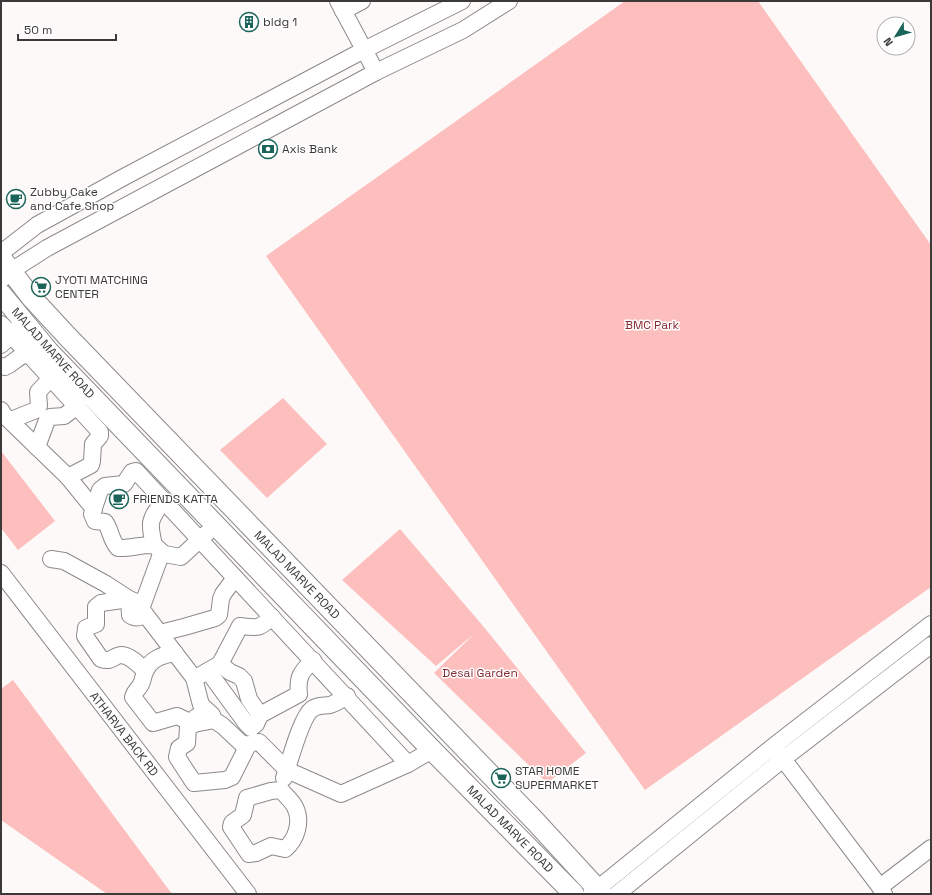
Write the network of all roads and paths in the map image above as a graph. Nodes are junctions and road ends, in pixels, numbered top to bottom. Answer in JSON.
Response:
{"nodes":[{"id":1,"x":362,"y":1,"type":"edge"},
{"id":2,"x":509,"y":1,"type":"edge"},
{"id":3,"x":456,"y":2,"type":"edge"},
{"id":4,"x":341,"y":6,"type":"edge"},
{"id":5,"x":364,"y":50,"type":"junction"},
{"id":6,"x":328,"y":69,"type":"junction"},
{"id":7,"x":376,"y":72,"type":"junction"},
{"id":8,"x":339,"y":91,"type":"junction"},
{"id":9,"x":265,"y":103,"type":"junction"},
{"id":10,"x":277,"y":125,"type":"junction"},
{"id":11,"x":1,"y":253,"type":"edge"},
{"id":12,"x":4,"y":270,"type":"edge"},
{"id":13,"x":1,"y":294,"type":"edge"},
{"id":14,"x":9,"y":331,"type":"edge"},
{"id":15,"x":28,"y":354,"type":"junction"},
{"id":16,"x":1,"y":366,"type":"edge"},
{"id":17,"x":51,"y":378,"type":"junction"},
{"id":18,"x":77,"y":406,"type":"junction"},
{"id":19,"x":6,"y":415,"type":"edge"},
{"id":20,"x":37,"y":447,"type":"junction"},
{"id":21,"x":91,"y":465,"type":"junction"},
{"id":22,"x":68,"y":477,"type":"junction"},
{"id":23,"x":105,"y":486,"type":"junction"},
{"id":24,"x":164,"y":500,"type":"junction"},
{"id":25,"x":94,"y":509,"type":"junction"},
{"id":26,"x":216,"y":525,"type":"junction"},
{"id":27,"x":200,"y":539,"type":"junction"},
{"id":28,"x":159,"y":549,"type":"junction"},
{"id":29,"x":51,"y":559,"type":"dead end"},
{"id":30,"x":1,"y":573,"type":"edge"},
{"id":31,"x":236,"y":578,"type":"junction"},
{"id":32,"x":138,"y":607,"type":"junction"},
{"id":33,"x":272,"y":617,"type":"junction"},
{"id":34,"x":931,"y":624,"type":"edge"},
{"id":35,"x":160,"y":633,"type":"junction"},
{"id":36,"x":931,"y":645,"type":"edge"},
{"id":37,"x":175,"y":653,"type":"junction"},
{"id":38,"x":312,"y":660,"type":"junction"},
{"id":39,"x":214,"y":667,"type":"junction"},
{"id":40,"x":145,"y":671,"type":"junction"},
{"id":41,"x":194,"y":678,"type":"junction"},
{"id":42,"x":346,"y":696,"type":"junction"},
{"id":43,"x":201,"y":705,"type":"junction"},
{"id":44,"x":260,"y":715,"type":"junction"},
{"id":45,"x":214,"y":720,"type":"junction"},
{"id":46,"x":194,"y":724,"type":"junction"},
{"id":47,"x":248,"y":745,"type":"junction"},
{"id":48,"x":432,"y":750,"type":"junction"},
{"id":49,"x":778,"y":752,"type":"junction"},
{"id":50,"x":468,"y":753,"type":"junction"},
{"id":51,"x":408,"y":764,"type":"junction"},
{"id":52,"x":450,"y":768,"type":"junction"},
{"id":53,"x":287,"y":770,"type":"junction"},
{"id":54,"x":232,"y":776,"type":"junction"},
{"id":55,"x":280,"y":790,"type":"junction"},
{"id":56,"x":247,"y":798,"type":"junction"},
{"id":57,"x":539,"y":826,"type":"junction"},
{"id":58,"x":523,"y":842,"type":"junction"},
{"id":59,"x":931,"y":848,"type":"edge"},
{"id":60,"x":882,"y":891,"type":"edge"},
{"id":61,"x":597,"y":892,"type":"edge"},
{"id":62,"x":248,"y":894,"type":"edge"},
{"id":63,"x":574,"y":894,"type":"edge"},
{"id":64,"x":617,"y":894,"type":"edge"}],
"edges":[{"from":1,"to":4,"type":"street"},
{"from":2,"to":7,"type":"street"},
{"from":3,"to":5,"type":"street"},
{"from":4,"to":5,"type":"street"},
{"from":5,"to":6,"type":"street"},
{"from":5,"to":7,"type":"street"},
{"from":6,"to":8,"type":"street"},
{"from":6,"to":9,"type":"street"},
{"from":7,"to":8,"type":"street"},
{"from":8,"to":10,"type":"street"},
{"from":9,"to":10,"type":"street"},
{"from":9,"to":11,"type":"street"},
{"from":10,"to":12,"type":"street"},
{"from":12,"to":50,"type":"main road","name":"MALAD MARVE ROAD"},
{"from":13,"to":14,"type":"main road","name":"MALAD MARVE ROAD"},
{"from":14,"to":15,"type":"street"},
{"from":14,"to":26,"type":"main road","name":"MALAD MARVE ROAD"},
{"from":15,"to":16,"type":"street"},
{"from":15,"to":17,"type":"street"},
{"from":17,"to":18,"type":"street"},
{"from":17,"to":19,"type":"street"},
{"from":18,"to":20,"type":"street"},
{"from":18,"to":21,"type":"street"},
{"from":19,"to":20,"type":"street"},
{"from":20,"to":22,"type":"street"},
{"from":21,"to":22,"type":"street"},
{"from":21,"to":23,"type":"street"},
{"from":22,"to":25,"type":"street"},
{"from":23,"to":24,"type":"street"},
{"from":23,"to":25,"type":"street"},
{"from":24,"to":27,"type":"street"},
{"from":24,"to":28,"type":"street"},
{"from":25,"to":28,"type":"street"},
{"from":26,"to":27,"type":"street"},
{"from":26,"to":48,"type":"main road","name":"MALAD MARVE ROAD"},
{"from":27,"to":28,"type":"street"},
{"from":27,"to":31,"type":"street"},
{"from":28,"to":32,"type":"street"},
{"from":29,"to":32,"type":"street"},
{"from":30,"to":62,"type":"street","name":"ATHARVA BACK RD"},
{"from":31,"to":33,"type":"street"},
{"from":31,"to":35,"type":"street"},
{"from":32,"to":35,"type":"street"},
{"from":32,"to":40,"type":"street"},
{"from":33,"to":38,"type":"street"},
{"from":33,"to":39,"type":"street"},
{"from":34,"to":49,"type":"street"},
{"from":35,"to":37,"type":"street"},
{"from":36,"to":49,"type":"street"},
{"from":37,"to":40,"type":"street"},
{"from":37,"to":41,"type":"street"},
{"from":38,"to":42,"type":"street"},
{"from":38,"to":44,"type":"street"},
{"from":39,"to":41,"type":"street"},
{"from":39,"to":44,"type":"street"},
{"from":39,"to":44,"type":"street"},
{"from":40,"to":46,"type":"street"},
{"from":41,"to":43,"type":"street"},
{"from":42,"to":51,"type":"street"},
{"from":42,"to":53,"type":"street"},
{"from":43,"to":45,"type":"street"},
{"from":43,"to":46,"type":"street"},
{"from":45,"to":46,"type":"street"},
{"from":45,"to":47,"type":"street"},
{"from":46,"to":54,"type":"street"},
{"from":47,"to":53,"type":"street"},
{"from":47,"to":54,"type":"street"},
{"from":48,"to":51,"type":"street"},
{"from":48,"to":52,"type":"main road","name":"MALAD MARVE ROAD"},
{"from":49,"to":60,"type":"street"},
{"from":49,"to":61,"type":"street"},
{"from":49,"to":64,"type":"street"},
{"from":50,"to":52,"type":"main road"},
{"from":50,"to":57,"type":"main road","name":"MALAD MARVE ROAD"},
{"from":51,"to":53,"type":"street"},
{"from":52,"to":58,"type":"main road","name":"MALAD MARVE ROAD"},
{"from":53,"to":55,"type":"street"},
{"from":54,"to":56,"type":"street"},
{"from":55,"to":56,"type":"street"},
{"from":55,"to":56,"type":"street"},
{"from":57,"to":58,"type":"main road"},
{"from":57,"to":61,"type":"main road","name":"MALAD MARVE ROAD"},
{"from":58,"to":63,"type":"main road","name":"MALAD MARVE ROAD"},
{"from":59,"to":60,"type":"street"}]}
